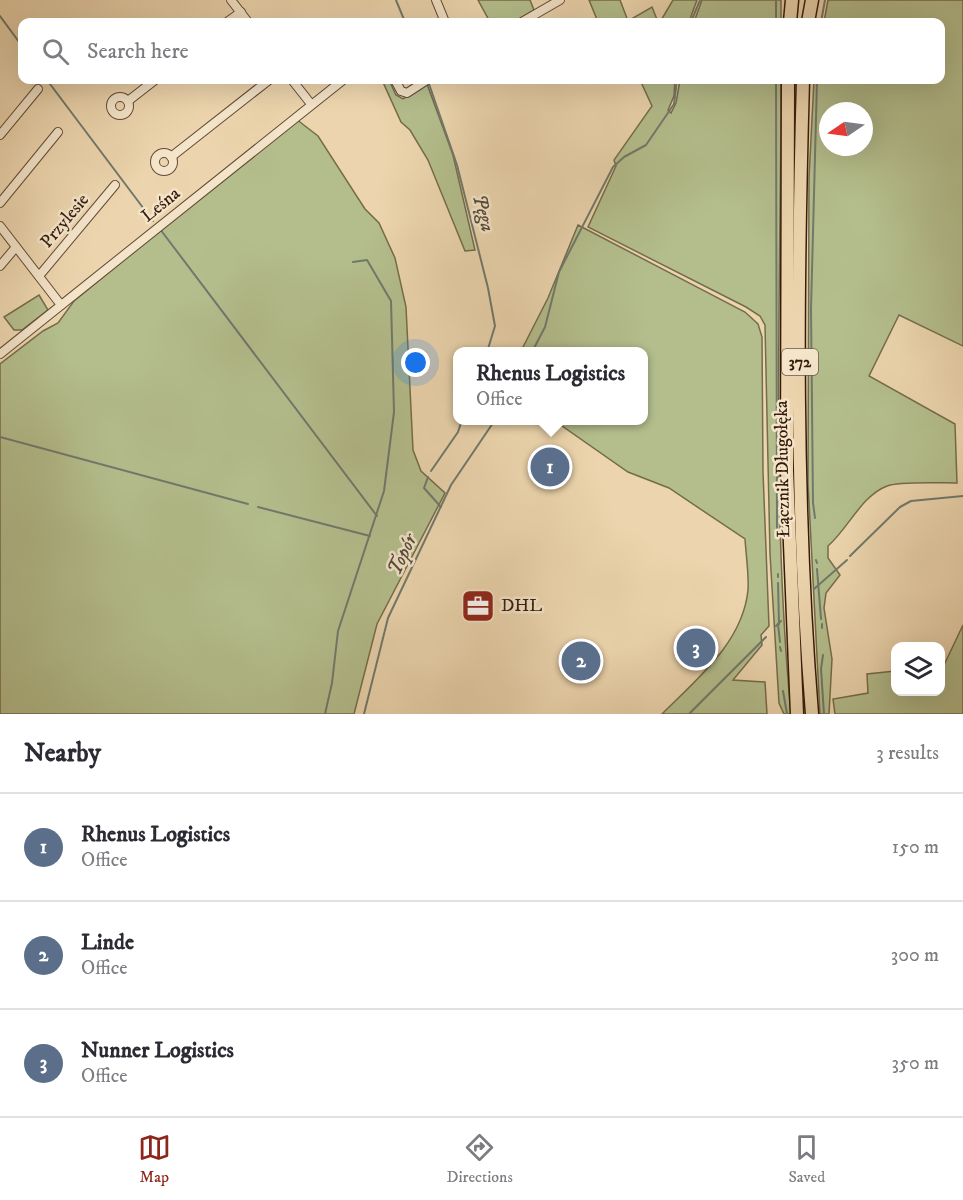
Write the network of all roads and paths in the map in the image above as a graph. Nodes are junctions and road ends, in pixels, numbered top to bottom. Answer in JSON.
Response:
{"nodes":[{"id":1,"x":231,"y":0,"type":"edge"},
{"id":2,"x":436,"y":0,"type":"edge"},
{"id":3,"x":560,"y":0,"type":"edge"},
{"id":4,"x":791,"y":0,"type":"edge"},
{"id":5,"x":805,"y":0,"type":"edge"},
{"id":6,"x":812,"y":0,"type":"edge"},
{"id":7,"x":241,"y":12,"type":"junction"},
{"id":8,"x":233,"y":18,"type":"edge"},
{"id":9,"x":245,"y":18,"type":"edge"},
{"id":10,"x":444,"y":18,"type":"edge"},
{"id":11,"x":529,"y":18,"type":"edge"},
{"id":12,"x":790,"y":18,"type":"edge"},
{"id":13,"x":804,"y":18,"type":"edge"},
{"id":14,"x":809,"y":18,"type":"edge"},
{"id":15,"x":149,"y":84,"type":"edge"},
{"id":16,"x":264,"y":84,"type":"edge"},
{"id":17,"x":295,"y":84,"type":"edge"},
{"id":18,"x":338,"y":84,"type":"edge"},
{"id":19,"x":398,"y":84,"type":"edge"},
{"id":20,"x":421,"y":84,"type":"edge"},
{"id":21,"x":789,"y":84,"type":"edge"},
{"id":22,"x":803,"y":84,"type":"edge"},
{"id":23,"x":38,"y":89,"type":"dead end"},
{"id":24,"x":128,"y":101,"type":"dead end"},
{"id":25,"x":311,"y":104,"type":"junction"},
{"id":26,"x":58,"y":132,"type":"dead end"},
{"id":27,"x":0,"y":135,"type":"edge"},
{"id":28,"x":171,"y":156,"type":"dead end"},
{"id":29,"x":115,"y":185,"type":"dead end"},
{"id":30,"x":0,"y":202,"type":"edge"},
{"id":31,"x":0,"y":226,"type":"edge"},
{"id":32,"x":16,"y":247,"type":"junction"},
{"id":33,"x":0,"y":266,"type":"edge"},
{"id":34,"x":39,"y":276,"type":"junction"},
{"id":35,"x":61,"y":305,"type":"junction"},
{"id":36,"x":0,"y":354,"type":"edge"},
{"id":37,"x":797,"y":714,"type":"edge"},
{"id":38,"x":812,"y":714,"type":"edge"}],
"edges":[{"from":1,"to":7,"type":"street"},
{"from":2,"to":10,"type":"street"},
{"from":3,"to":11,"type":"street"},
{"from":4,"to":12,"type":"main road"},
{"from":5,"to":13,"type":"main road"},
{"from":6,"to":14,"type":"main road"},
{"from":7,"to":8,"type":"street"},
{"from":7,"to":9,"type":"street"},
{"from":15,"to":24,"type":"street"},
{"from":16,"to":28,"type":"street"},
{"from":17,"to":25,"type":"street"},
{"from":18,"to":25,"type":"street","name":"Leśna"},
{"from":19,"to":20,"type":"street"},
{"from":21,"to":37,"type":"main road","name":"Łącznik Długołęka","number":"372"},
{"from":22,"to":38,"type":"main road","name":"Łącznik Długołęka","number":"372"},
{"from":23,"to":27,"type":"street"},
{"from":25,"to":35,"type":"street","name":"Leśna"},
{"from":26,"to":30,"type":"street"},
{"from":29,"to":34,"type":"street","name":"Przylesie"},
{"from":31,"to":32,"type":"street","name":"Przylesie"},
{"from":32,"to":33,"type":"street","name":"Przylesie"},
{"from":32,"to":34,"type":"street","name":"Przylesie"},
{"from":34,"to":35,"type":"street","name":"Przylesie"},
{"from":35,"to":36,"type":"street","name":"Leśna"}]}
